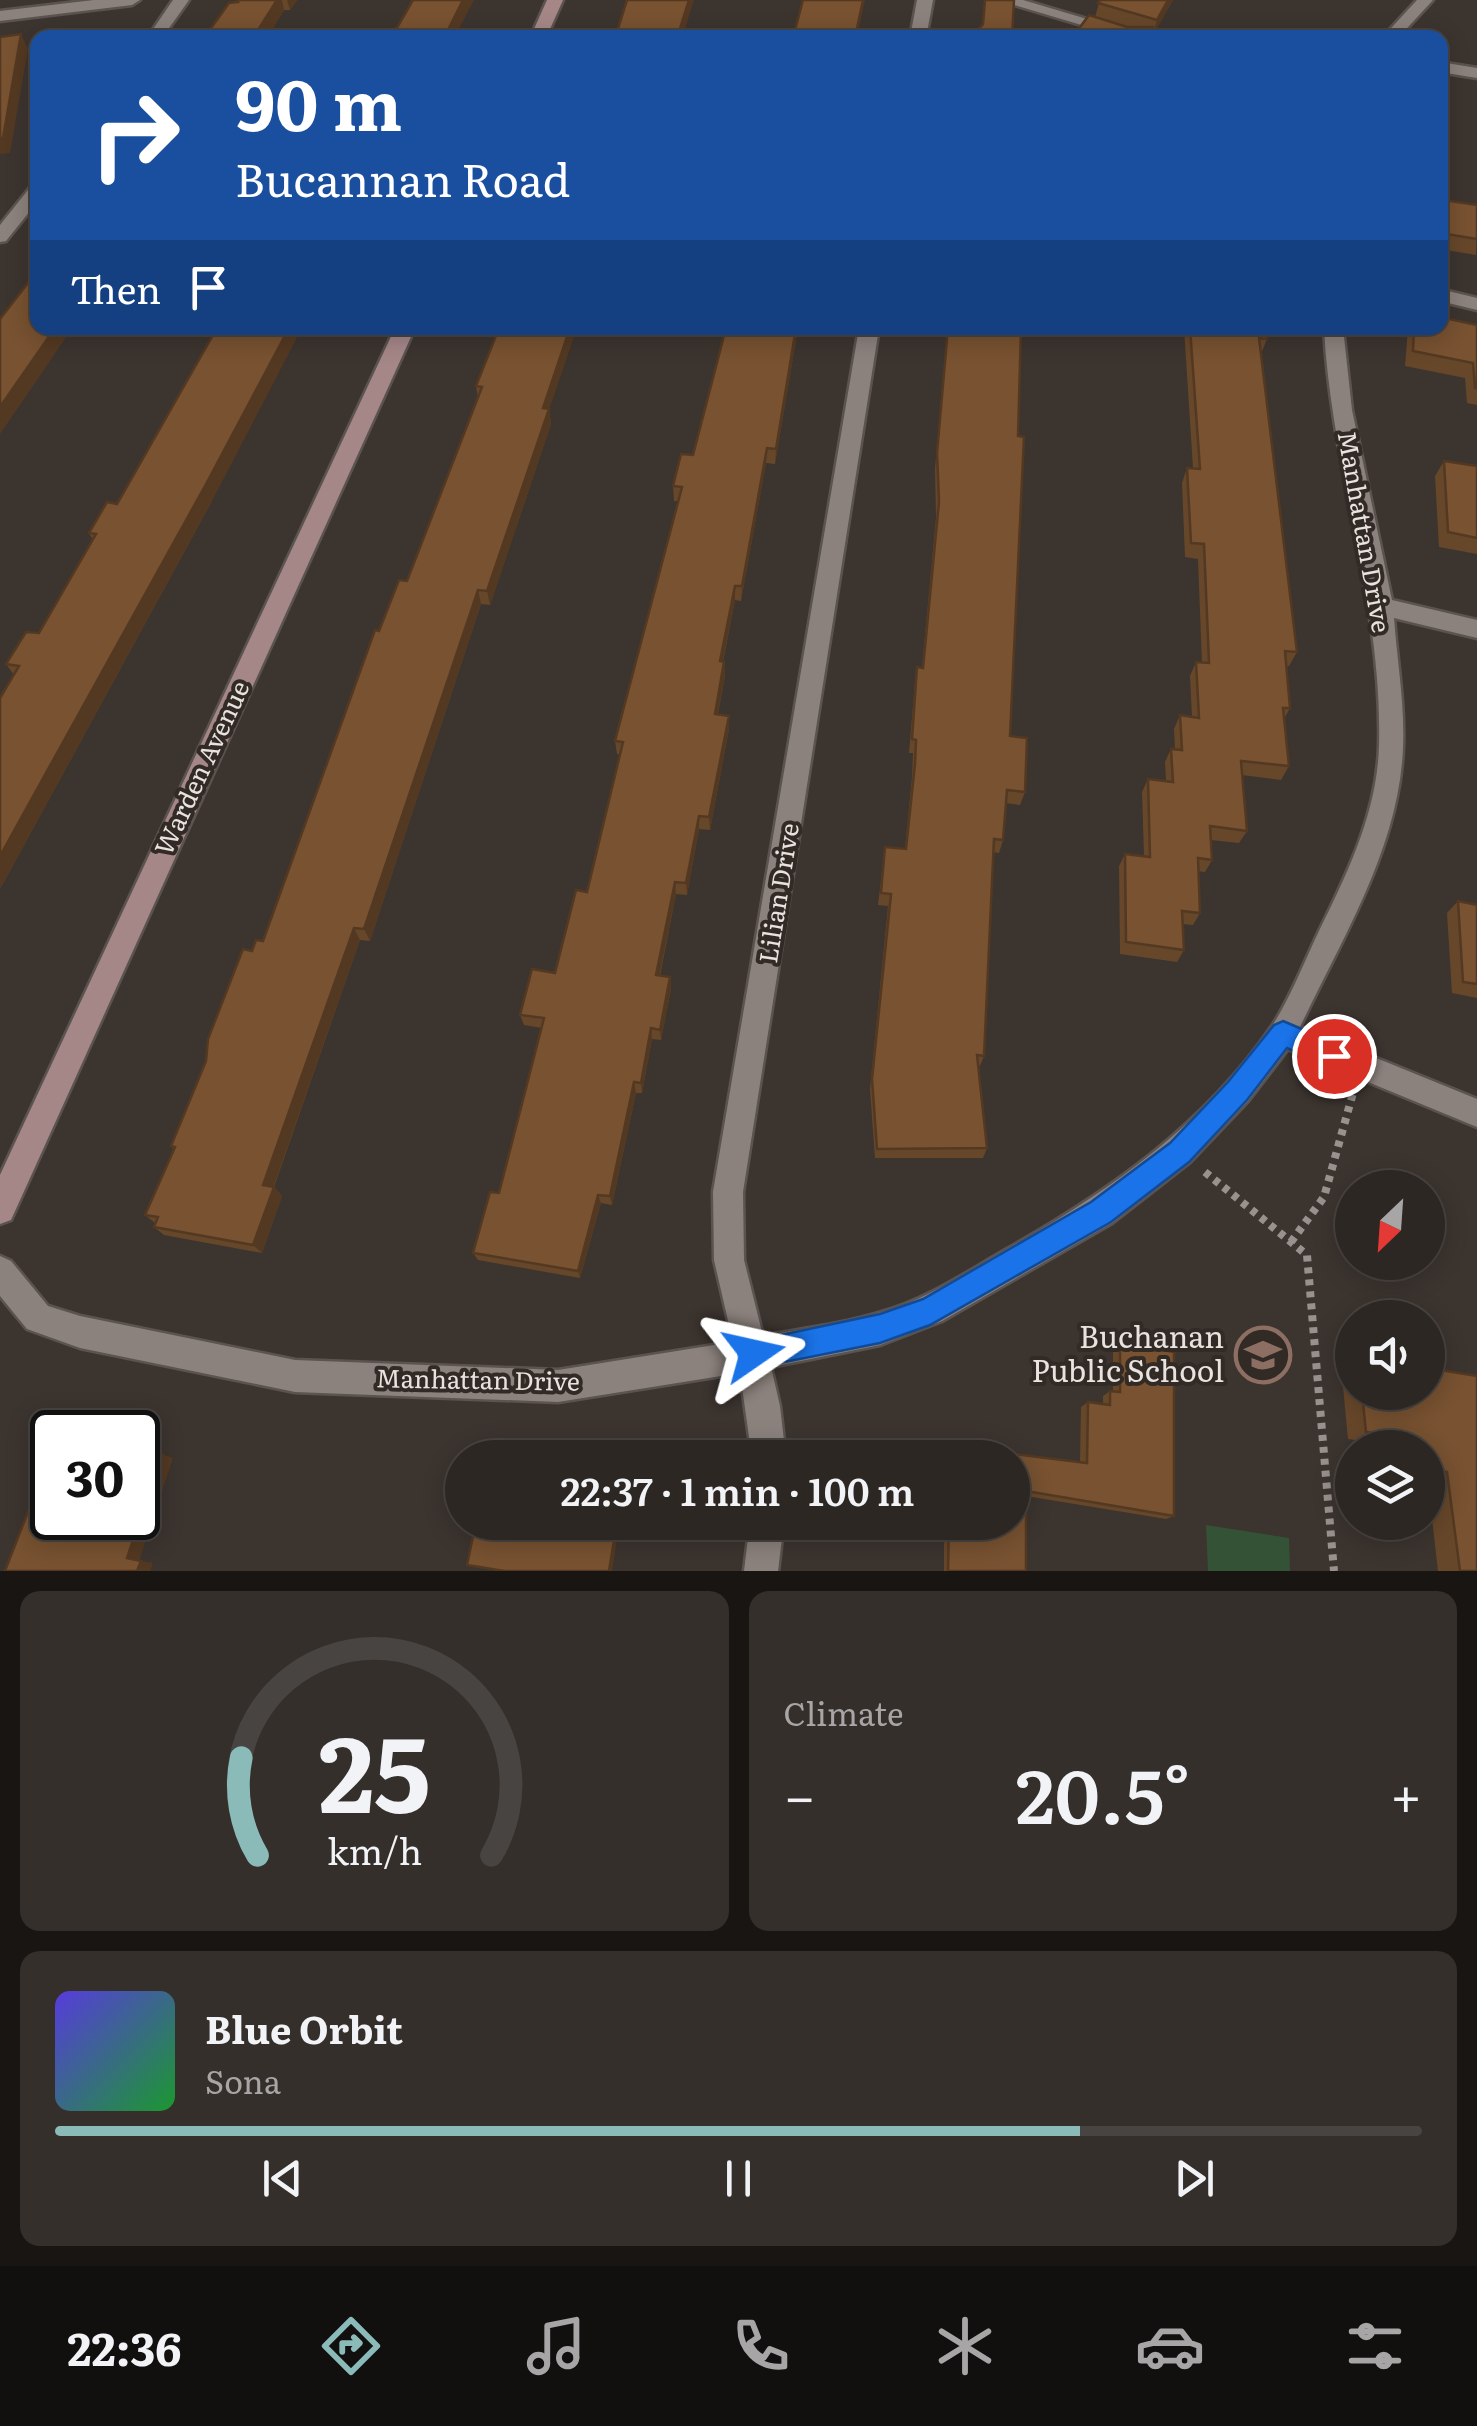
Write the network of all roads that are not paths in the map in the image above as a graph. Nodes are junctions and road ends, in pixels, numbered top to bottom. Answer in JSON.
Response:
{"nodes":[{"id":1,"x":132,"y":0,"type":"edge"},
{"id":2,"x":182,"y":0,"type":"edge"},
{"id":3,"x":555,"y":0,"type":"edge"},
{"id":4,"x":925,"y":0,"type":"edge"},
{"id":5,"x":1006,"y":0,"type":"edge"},
{"id":6,"x":1425,"y":0,"type":"edge"},
{"id":7,"x":0,"y":16,"type":"edge"},
{"id":8,"x":160,"y":30,"type":"edge"},
{"id":9,"x":542,"y":30,"type":"edge"},
{"id":10,"x":919,"y":30,"type":"edge"},
{"id":11,"x":1115,"y":30,"type":"edge"},
{"id":12,"x":1397,"y":30,"type":"edge"},
{"id":13,"x":1448,"y":68,"type":"edge"},
{"id":14,"x":1477,"y":73,"type":"edge"},
{"id":15,"x":30,"y":199,"type":"edge"},
{"id":16,"x":4,"y":228,"type":"edge"},
{"id":17,"x":1448,"y":297,"type":"edge"},
{"id":18,"x":1477,"y":304,"type":"edge"},
{"id":19,"x":402,"y":335,"type":"edge"},
{"id":20,"x":868,"y":335,"type":"edge"},
{"id":21,"x":1334,"y":335,"type":"edge"},
{"id":22,"x":1382,"y":606,"type":"junction"},
{"id":23,"x":1477,"y":629,"type":"edge"},
{"id":24,"x":1283,"y":1033,"type":"junction"},
{"id":25,"x":1477,"y":1114,"type":"edge"},
{"id":26,"x":0,"y":1209,"type":"edge"},
{"id":27,"x":0,"y":1272,"type":"edge"},
{"id":28,"x":754,"y":1353,"type":"junction"},
{"id":29,"x":766,"y":1440,"type":"edge"},
{"id":30,"x":764,"y":1540,"type":"edge"},
{"id":31,"x":760,"y":1571,"type":"edge"}],
"edges":[{"from":1,"to":7,"type":"street"},
{"from":2,"to":8,"type":"street"},
{"from":3,"to":9,"type":"main road"},
{"from":4,"to":10,"type":"street"},
{"from":5,"to":11,"type":"street"},
{"from":6,"to":12,"type":"street"},
{"from":13,"to":14,"type":"street"},
{"from":15,"to":16,"type":"street"},
{"from":17,"to":18,"type":"street"},
{"from":19,"to":26,"type":"main road","name":"Warden Avenue"},
{"from":20,"to":28,"type":"street","name":"Lilian Drive"},
{"from":21,"to":22,"type":"street","name":"Manhattan Drive"},
{"from":22,"to":23,"type":"street"},
{"from":22,"to":24,"type":"street","name":"Manhattan Drive"},
{"from":24,"to":25,"type":"street"},
{"from":24,"to":28,"type":"street","name":"Manhattan Drive"},
{"from":27,"to":28,"type":"street","name":"Manhattan Drive"},
{"from":28,"to":29,"type":"street","name":"Lilian Drive"},
{"from":30,"to":31,"type":"street"}]}
